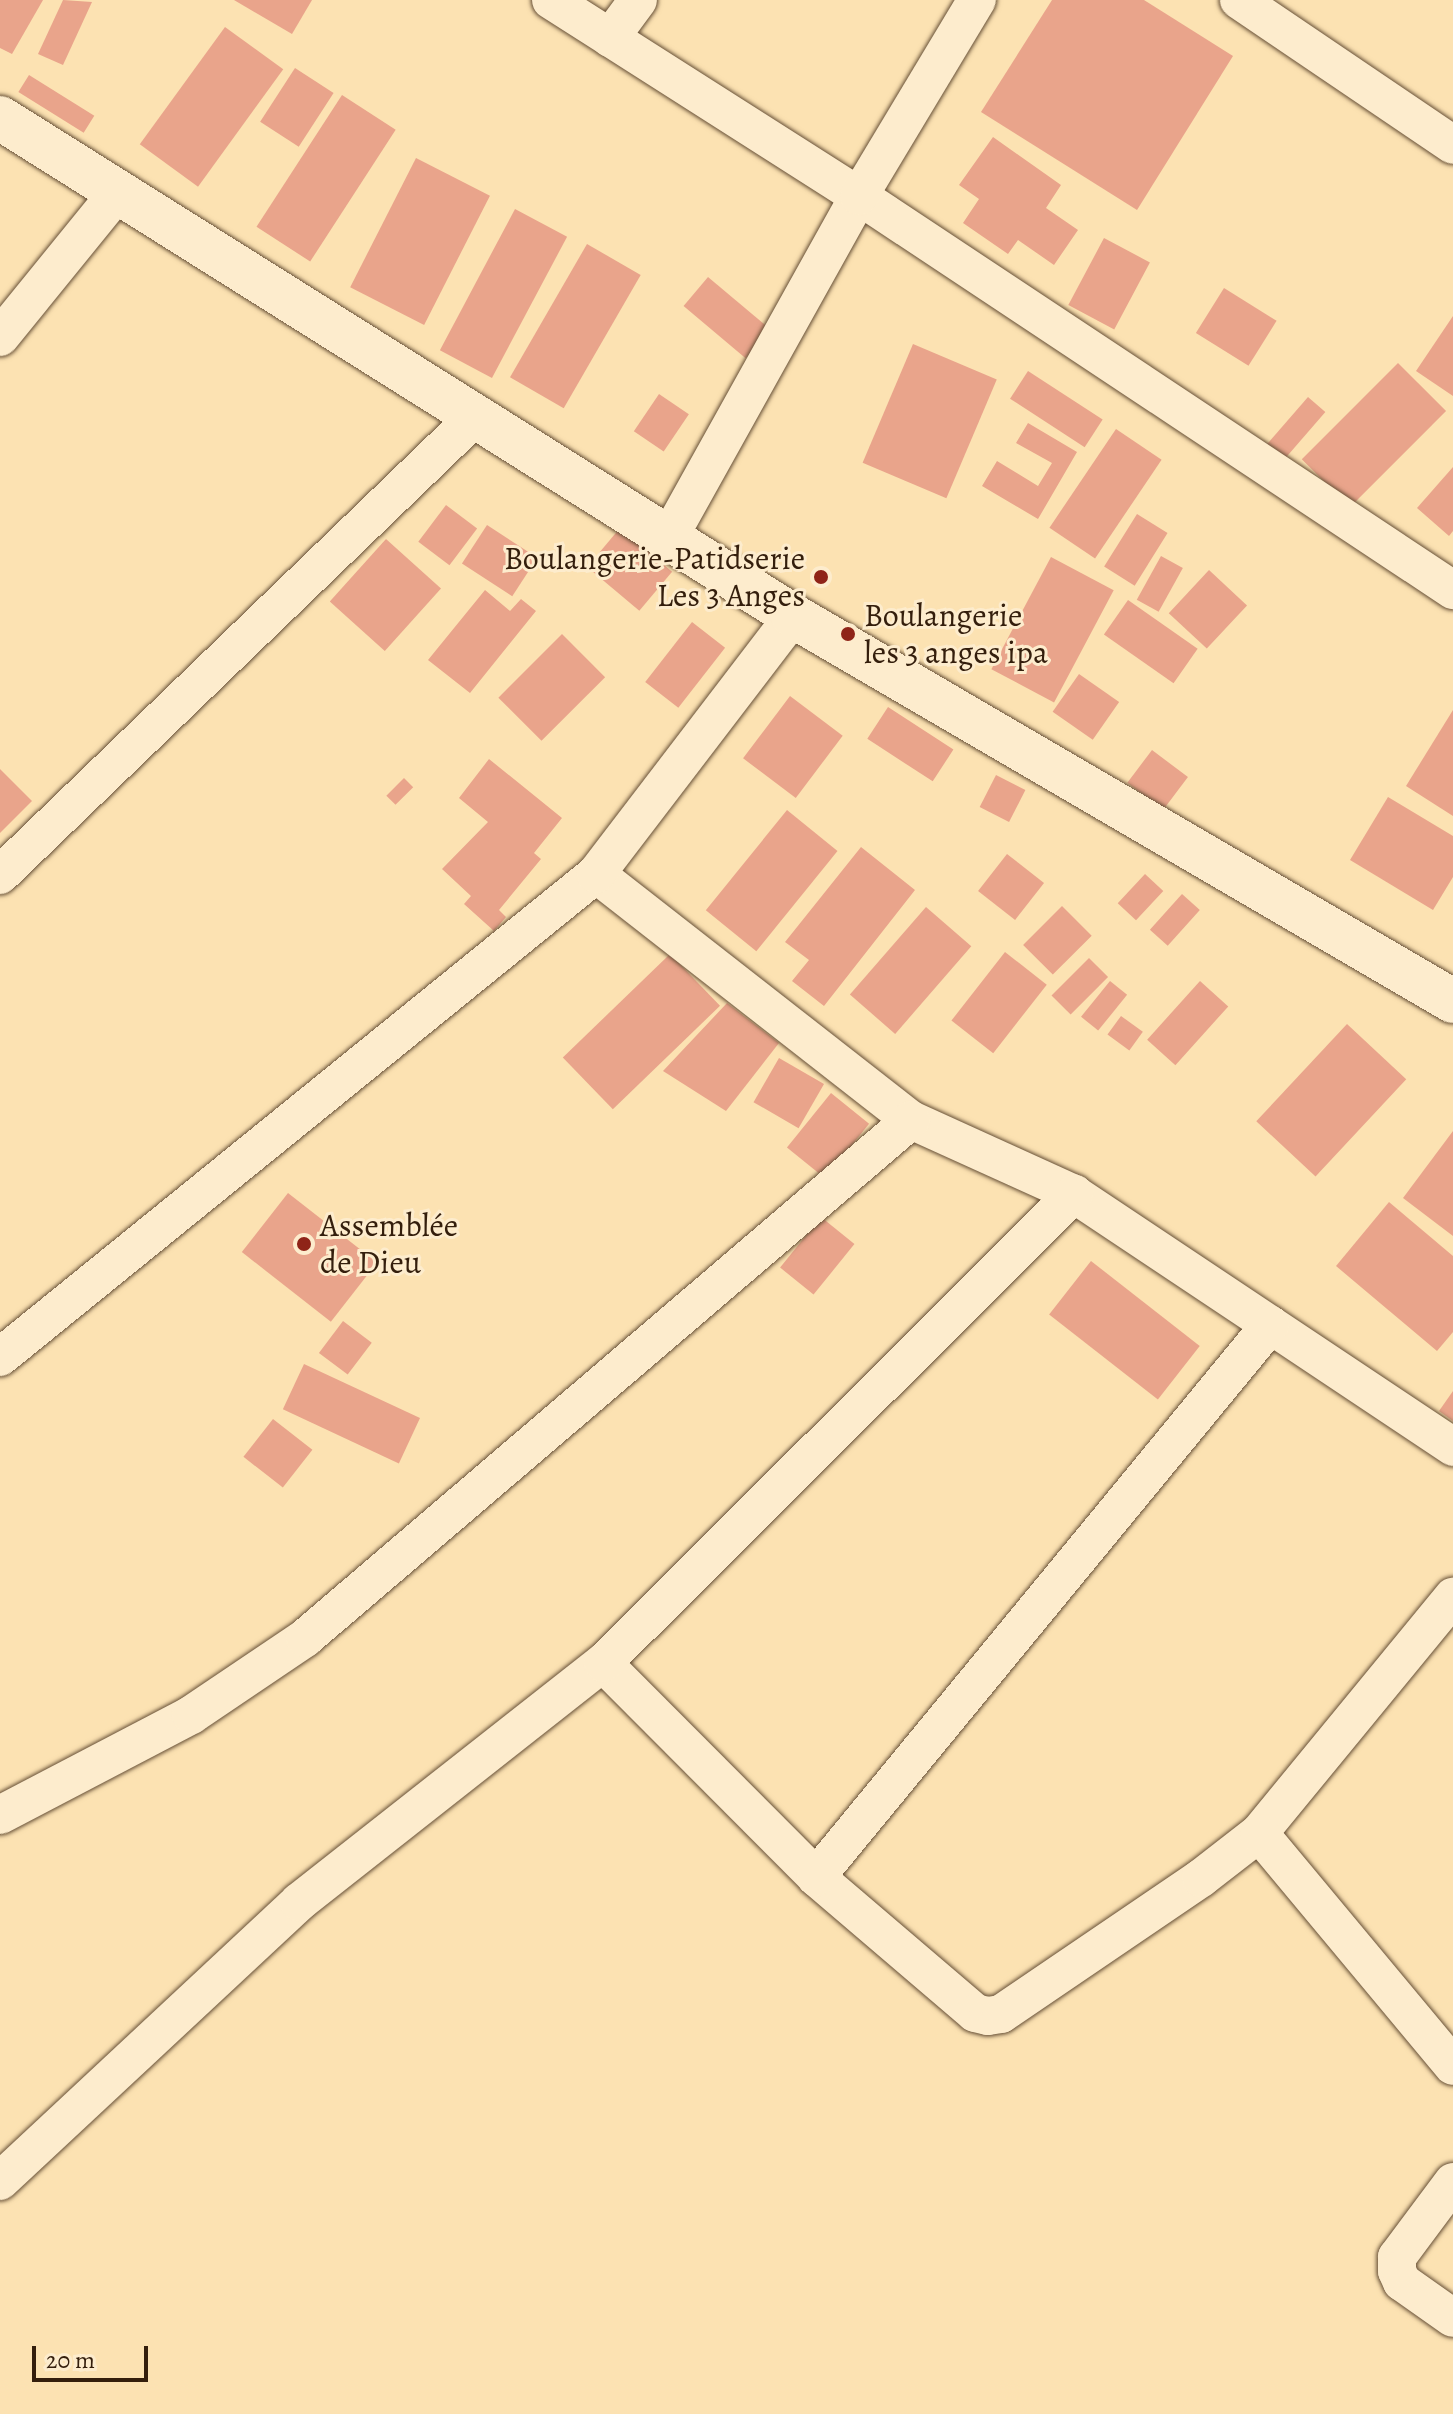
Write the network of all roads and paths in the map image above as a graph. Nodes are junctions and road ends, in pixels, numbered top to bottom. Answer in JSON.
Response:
{"nodes":[{"id":1,"x":551,"y":0,"type":"edge"},
{"id":2,"x":638,"y":0,"type":"edge"},
{"id":3,"x":977,"y":0,"type":"edge"},
{"id":4,"x":1239,"y":0,"type":"edge"},
{"id":5,"x":610,"y":38,"type":"junction"},
{"id":6,"x":0,"y":118,"type":"edge"},
{"id":7,"x":1453,"y":145,"type":"edge"},
{"id":8,"x":118,"y":192,"type":"junction"},
{"id":9,"x":859,"y":196,"type":"junction"},
{"id":10,"x":0,"y":337,"type":"edge"},
{"id":11,"x":474,"y":418,"type":"junction"},
{"id":12,"x":668,"y":539,"type":"junction"},
{"id":13,"x":1453,"y":590,"type":"edge"},
{"id":14,"x":793,"y":616,"type":"junction"},
{"id":15,"x":596,"y":874,"type":"junction"},
{"id":16,"x":0,"y":875,"type":"edge"},
{"id":17,"x":1453,"y":1001,"type":"edge"},
{"id":18,"x":911,"y":1120,"type":"junction"},
{"id":19,"x":1074,"y":1194,"type":"junction"},
{"id":20,"x":1270,"y":1325,"type":"junction"},
{"id":21,"x":0,"y":1357,"type":"edge"},
{"id":22,"x":1453,"y":1447,"type":"edge"},
{"id":23,"x":1453,"y":1597,"type":"edge"},
{"id":24,"x":603,"y":1663,"type":"junction"},
{"id":25,"x":0,"y":1815,"type":"edge"},
{"id":26,"x":1259,"y":1833,"type":"junction"},
{"id":27,"x":816,"y":1877,"type":"junction"},
{"id":28,"x":1453,"y":2066,"type":"edge"},
{"id":29,"x":0,"y":2181,"type":"edge"},
{"id":30,"x":1453,"y":2182,"type":"edge"},
{"id":31,"x":1453,"y":2318,"type":"edge"}],
"edges":[{"from":1,"to":5,"type":"street"},
{"from":2,"to":5,"type":"street"},
{"from":3,"to":9,"type":"street"},
{"from":4,"to":7,"type":"street"},
{"from":5,"to":9,"type":"street"},
{"from":6,"to":8,"type":"main road"},
{"from":8,"to":10,"type":"street"},
{"from":8,"to":11,"type":"main road"},
{"from":9,"to":12,"type":"street"},
{"from":9,"to":13,"type":"street"},
{"from":11,"to":12,"type":"main road"},
{"from":11,"to":16,"type":"street"},
{"from":12,"to":14,"type":"main road"},
{"from":14,"to":15,"type":"street"},
{"from":14,"to":17,"type":"main road"},
{"from":15,"to":18,"type":"street"},
{"from":15,"to":21,"type":"street"},
{"from":18,"to":19,"type":"street"},
{"from":18,"to":25,"type":"street"},
{"from":19,"to":20,"type":"street"},
{"from":19,"to":24,"type":"street"},
{"from":20,"to":22,"type":"street"},
{"from":20,"to":27,"type":"street"},
{"from":23,"to":26,"type":"street"},
{"from":24,"to":27,"type":"street"},
{"from":24,"to":29,"type":"street"},
{"from":26,"to":27,"type":"street"},
{"from":26,"to":28,"type":"street"},
{"from":30,"to":31,"type":"street"}]}
